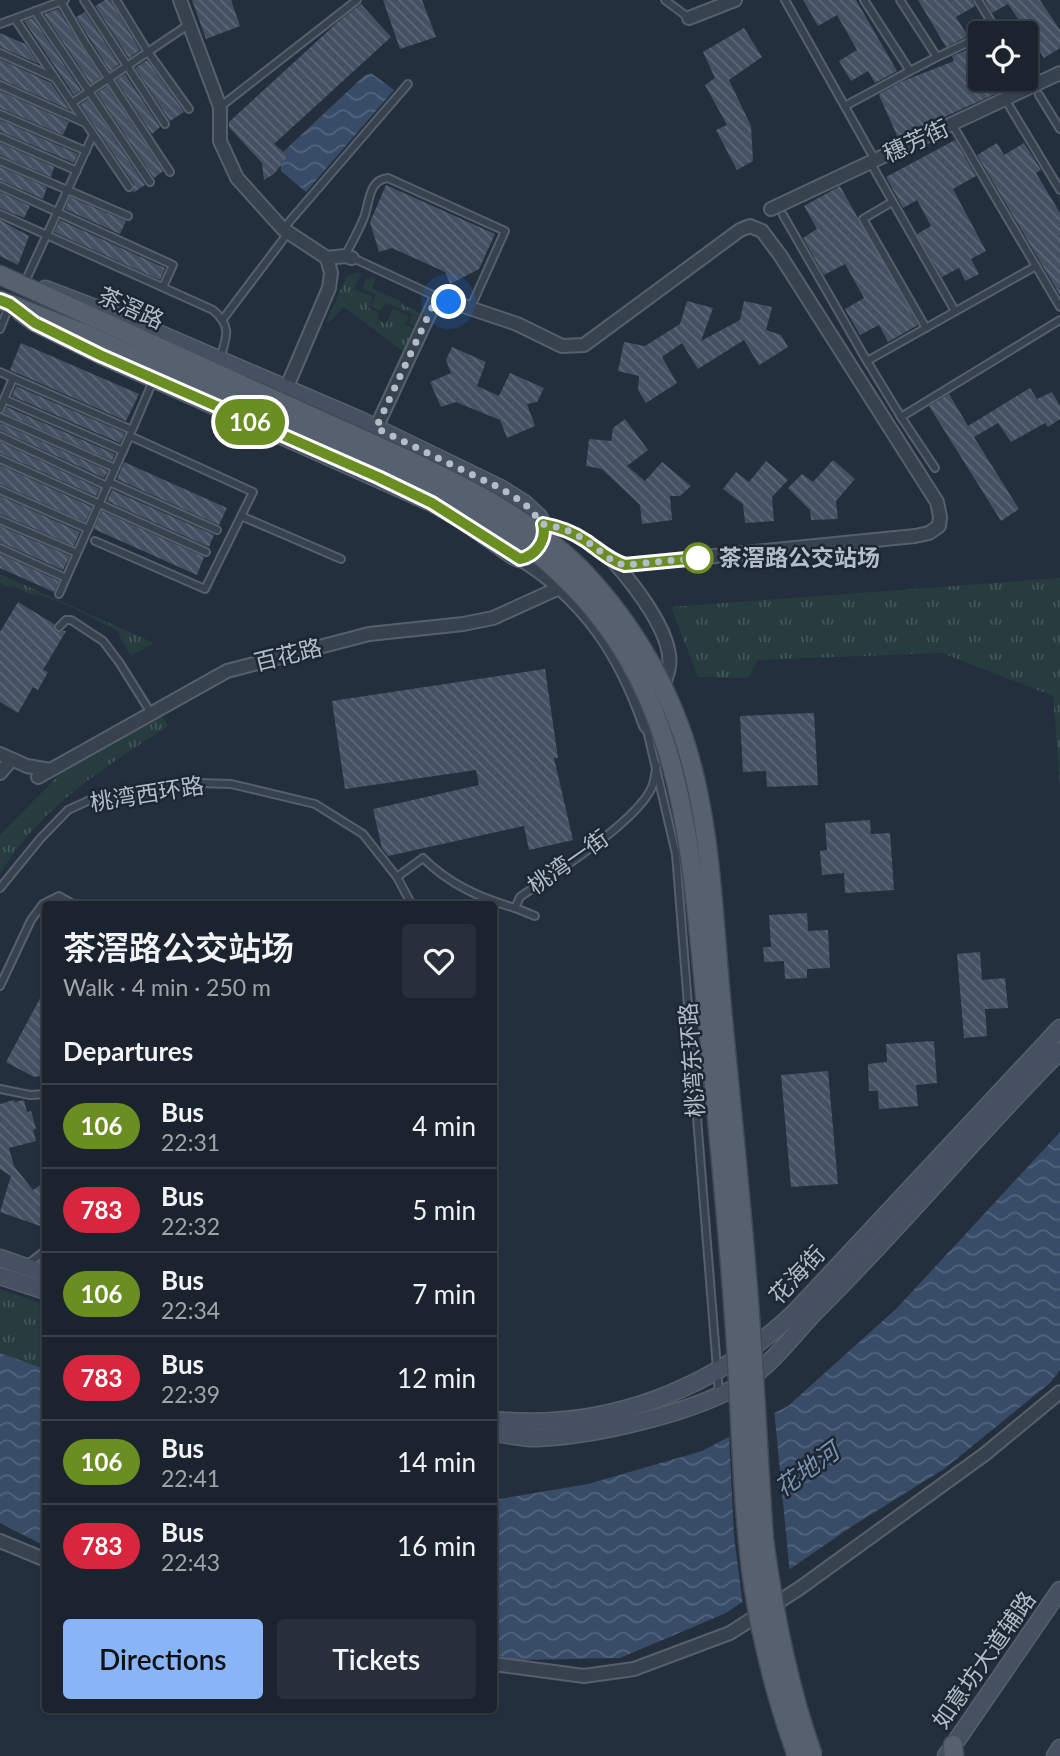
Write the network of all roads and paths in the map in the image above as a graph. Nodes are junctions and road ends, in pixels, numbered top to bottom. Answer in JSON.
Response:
{"nodes":[{"id":1,"x":84,"y":0,"type":"edge"},
{"id":2,"x":117,"y":0,"type":"edge"},
{"id":3,"x":180,"y":0,"type":"edge"},
{"id":4,"x":357,"y":0,"type":"edge"},
{"id":5,"x":665,"y":0,"type":"edge"},
{"id":6,"x":735,"y":0,"type":"edge"},
{"id":7,"x":785,"y":0,"type":"edge"},
{"id":8,"x":864,"y":0,"type":"edge"},
{"id":9,"x":900,"y":0,"type":"edge"},
{"id":10,"x":978,"y":0,"type":"edge"},
{"id":11,"x":63,"y":1,"type":"edge"},
{"id":12,"x":35,"y":11,"type":"junction"},
{"id":13,"x":689,"y":18,"type":"joint"},
{"id":14,"x":15,"y":19,"type":"junction"},
{"id":15,"x":991,"y":21,"type":"edge"},
{"id":16,"x":0,"y":24,"type":"edge"},
{"id":17,"x":188,"y":24,"type":"junction"},
{"id":18,"x":968,"y":43,"type":"edge"},
{"id":19,"x":148,"y":52,"type":"junction"},
{"id":20,"x":0,"y":53,"type":"edge"},
{"id":21,"x":937,"y":57,"type":"junction"},
{"id":22,"x":125,"y":66,"type":"junction"},
{"id":23,"x":910,"y":71,"type":"junction"},
{"id":24,"x":1060,"y":73,"type":"edge"},
{"id":25,"x":55,"y":78,"type":"junction"},
{"id":26,"x":109,"y":78,"type":"junction"},
{"id":27,"x":408,"y":84,"type":"dead end"},
{"id":28,"x":1038,"y":84,"type":"edge"},
{"id":29,"x":0,"y":85,"type":"edge"},
{"id":30,"x":89,"y":91,"type":"junction"},
{"id":31,"x":1023,"y":91,"type":"edge"},
{"id":32,"x":1035,"y":91,"type":"edge"},
{"id":33,"x":1005,"y":99,"type":"junction"},
{"id":34,"x":72,"y":103,"type":"junction"},
{"id":35,"x":845,"y":106,"type":"junction"},
{"id":36,"x":220,"y":107,"type":"junction"},
{"id":37,"x":189,"y":109,"type":"dead end"},
{"id":38,"x":0,"y":114,"type":"edge"},
{"id":39,"x":86,"y":124,"type":"junction"},
{"id":40,"x":164,"y":124,"type":"dead end"},
{"id":41,"x":952,"y":124,"type":"junction"},
{"id":42,"x":1060,"y":129,"type":"edge"},
{"id":43,"x":93,"y":135,"type":"junction"},
{"id":44,"x":0,"y":137,"type":"edge"},
{"id":45,"x":86,"y":151,"type":"junction"},
{"id":46,"x":0,"y":161,"type":"edge"},
{"id":47,"x":873,"y":161,"type":"junction"},
{"id":48,"x":77,"y":170,"type":"junction"},
{"id":49,"x":170,"y":172,"type":"dead end"},
{"id":50,"x":150,"y":182,"type":"dead end"},
{"id":51,"x":0,"y":186,"type":"edge"},
{"id":52,"x":129,"y":187,"type":"dead end"},
{"id":53,"x":1060,"y":190,"type":"edge"},
{"id":54,"x":68,"y":191,"type":"junction"},
{"id":55,"x":892,"y":202,"type":"junction"},
{"id":56,"x":777,"y":212,"type":"joint"},
{"id":57,"x":58,"y":213,"type":"junction"},
{"id":58,"x":0,"y":214,"type":"edge"},
{"id":59,"x":128,"y":216,"type":"dead end"},
{"id":60,"x":285,"y":231,"type":"junction"},
{"id":61,"x":48,"y":235,"type":"junction"},
{"id":62,"x":348,"y":257,"type":"junction"},
{"id":63,"x":327,"y":258,"type":"junction"},
{"id":64,"x":1036,"y":266,"type":"junction"},
{"id":65,"x":0,"y":275,"type":"edge"},
{"id":66,"x":23,"y":286,"type":"junction"},
{"id":67,"x":163,"y":287,"type":"junction"},
{"id":68,"x":437,"y":297,"type":"junction"},
{"id":69,"x":5,"y":302,"type":"edge"},
{"id":70,"x":1060,"y":307,"type":"edge"},
{"id":71,"x":470,"y":309,"type":"junction"},
{"id":72,"x":955,"y":311,"type":"junction"},
{"id":73,"x":223,"y":319,"type":"junction"},
{"id":74,"x":1060,"y":320,"type":"edge"},
{"id":75,"x":0,"y":328,"type":"edge"},
{"id":76,"x":926,"y":328,"type":"junction"},
{"id":77,"x":220,"y":360,"type":"junction"},
{"id":78,"x":867,"y":361,"type":"junction"},
{"id":79,"x":0,"y":372,"type":"edge"},
{"id":80,"x":13,"y":378,"type":"junction"},
{"id":81,"x":154,"y":380,"type":"junction"},
{"id":82,"x":286,"y":389,"type":"junction"},
{"id":83,"x":238,"y":393,"type":"junction"},
{"id":84,"x":4,"y":399,"type":"junction"},
{"id":85,"x":0,"y":409,"type":"edge"},
{"id":86,"x":0,"y":417,"type":"edge"},
{"id":87,"x":901,"y":417,"type":"junction"},
{"id":88,"x":376,"y":428,"type":"junction"},
{"id":89,"x":131,"y":433,"type":"junction"},
{"id":90,"x":0,"y":436,"type":"edge"},
{"id":91,"x":123,"y":451,"type":"junction"},
{"id":92,"x":0,"y":459,"type":"edge"},
{"id":93,"x":115,"y":468,"type":"junction"},
{"id":94,"x":935,"y":468,"type":"dead end"},
{"id":95,"x":108,"y":484,"type":"junction"},
{"id":96,"x":0,"y":490,"type":"edge"},
{"id":97,"x":99,"y":504,"type":"junction"},
{"id":98,"x":241,"y":516,"type":"junction"},
{"id":99,"x":0,"y":520,"type":"edge"},
{"id":100,"x":543,"y":524,"type":"junction"},
{"id":101,"x":88,"y":529,"type":"junction"},
{"id":102,"x":217,"y":530,"type":"dead end"},
{"id":103,"x":96,"y":541,"type":"dead end"},
{"id":104,"x":0,"y":548,"type":"edge"},
{"id":105,"x":206,"y":552,"type":"dead end"},
{"id":106,"x":77,"y":553,"type":"junction"},
{"id":107,"x":341,"y":559,"type":"dead end"},
{"id":108,"x":520,"y":559,"type":"junction"},
{"id":109,"x":614,"y":562,"type":"junction"},
{"id":110,"x":66,"y":578,"type":"junction"},
{"id":111,"x":559,"y":589,"type":"junction"},
{"id":112,"x":58,"y":594,"type":"dead end"},
{"id":113,"x":59,"y":627,"type":"dead end"},
{"id":114,"x":666,"y":643,"type":"junction"},
{"id":115,"x":614,"y":653,"type":"junction"},
{"id":116,"x":128,"y":677,"type":"junction"},
{"id":117,"x":120,"y":682,"type":"dead end"},
{"id":118,"x":150,"y":713,"type":"junction"},
{"id":119,"x":646,"y":726,"type":"junction"},
{"id":120,"x":6,"y":757,"type":"edge"},
{"id":121,"x":657,"y":765,"type":"junction"},
{"id":122,"x":50,"y":770,"type":"junction"},
{"id":123,"x":0,"y":773,"type":"edge"},
{"id":124,"x":38,"y":777,"type":"dead end"},
{"id":125,"x":397,"y":877,"type":"junction"},
{"id":126,"x":0,"y":888,"type":"edge"},
{"id":127,"x":49,"y":901,"type":"edge"},
{"id":128,"x":68,"y":901,"type":"edge"},
{"id":129,"x":410,"y":901,"type":"edge"},
{"id":130,"x":492,"y":901,"type":"edge"},
{"id":131,"x":497,"y":903,"type":"edge"},
{"id":132,"x":42,"y":905,"type":"edge"},
{"id":133,"x":515,"y":908,"type":"junction"},
{"id":134,"x":535,"y":916,"type":"dead end"},
{"id":135,"x":0,"y":986,"type":"edge"},
{"id":136,"x":1060,"y":1028,"type":"edge"},
{"id":137,"x":1060,"y":1051,"type":"edge"},
{"id":138,"x":0,"y":1089,"type":"edge"},
{"id":139,"x":42,"y":1094,"type":"edge"},
{"id":140,"x":42,"y":1254,"type":"edge"},
{"id":141,"x":0,"y":1258,"type":"edge"},
{"id":142,"x":24,"y":1267,"type":"junction"},
{"id":143,"x":42,"y":1273,"type":"edge"},
{"id":144,"x":0,"y":1276,"type":"edge"},
{"id":145,"x":42,"y":1290,"type":"edge"},
{"id":146,"x":717,"y":1371,"type":"junction"},
{"id":147,"x":1060,"y":1392,"type":"edge"},
{"id":148,"x":719,"y":1396,"type":"junction"},
{"id":149,"x":497,"y":1420,"type":"edge"},
{"id":150,"x":497,"y":1433,"type":"edge"},
{"id":151,"x":0,"y":1541,"type":"edge"},
{"id":152,"x":42,"y":1558,"type":"edge"},
{"id":153,"x":1060,"y":1590,"type":"edge"},
{"id":154,"x":497,"y":1664,"type":"edge"},
{"id":155,"x":1060,"y":1748,"type":"edge"},
{"id":156,"x":951,"y":1752,"type":"edge"},
{"id":157,"x":797,"y":1756,"type":"edge"},
{"id":158,"x":813,"y":1756,"type":"edge"},
{"id":159,"x":1055,"y":1756,"type":"edge"}],
"edges":[{"from":1,"to":22,"type":"lane"},
{"from":2,"to":19,"type":"lane"},
{"from":3,"to":17,"type":"street"},
{"from":4,"to":36,"type":"lane"},
{"from":5,"to":13,"type":"lane"},
{"from":6,"to":13,"type":"street"},
{"from":7,"to":35,"type":"lane"},
{"from":8,"to":23,"type":"lane"},
{"from":9,"to":21,"type":"lane"},
{"from":10,"to":15,"type":"lane"},
{"from":11,"to":12,"type":"lane"},
{"from":11,"to":26,"type":"lane"},
{"from":12,"to":14,"type":"lane"},
{"from":12,"to":30,"type":"lane"},
{"from":14,"to":16,"type":"lane"},
{"from":14,"to":25,"type":"lane"},
{"from":17,"to":19,"type":"lane"},
{"from":17,"to":36,"type":"street"},
{"from":18,"to":21,"type":"lane"},
{"from":19,"to":22,"type":"lane"},
{"from":19,"to":37,"type":"lane"},
{"from":20,"to":25,"type":"lane"},
{"from":21,"to":23,"type":"lane"},
{"from":22,"to":26,"type":"lane"},
{"from":22,"to":40,"type":"lane"},
{"from":23,"to":35,"type":"lane"},
{"from":24,"to":28,"type":"street","name":"穗芳街"},
{"from":25,"to":34,"type":"lane"},
{"from":26,"to":30,"type":"lane"},
{"from":26,"to":49,"type":"lane"},
{"from":27,"to":60,"type":"lane"},
{"from":29,"to":39,"type":"lane"},
{"from":30,"to":34,"type":"lane"},
{"from":30,"to":50,"type":"lane"},
{"from":31,"to":33,"type":"street","name":"穗芳街"},
{"from":32,"to":42,"type":"lane"},
{"from":33,"to":41,"type":"street","name":"穗芳街"},
{"from":33,"to":53,"type":"lane"},
{"from":34,"to":39,"type":"lane"},
{"from":35,"to":47,"type":"lane"},
{"from":36,"to":60,"type":"street"},
{"from":38,"to":45,"type":"lane"},
{"from":39,"to":43,"type":"lane"},
{"from":41,"to":47,"type":"street","name":"穗芳街"},
{"from":41,"to":64,"type":"lane"},
{"from":43,"to":45,"type":"lane"},
{"from":43,"to":52,"type":"lane"},
{"from":44,"to":48,"type":"lane"},
{"from":45,"to":48,"type":"lane"},
{"from":46,"to":54,"type":"lane"},
{"from":47,"to":55,"type":"lane"},
{"from":47,"to":56,"type":"street","name":"穗芳街"},
{"from":48,"to":54,"type":"lane"},
{"from":51,"to":57,"type":"lane"},
{"from":54,"to":57,"type":"lane"},
{"from":54,"to":59,"type":"lane"},
{"from":55,"to":72,"type":"lane"},
{"from":55,"to":76,"type":"lane"},
{"from":56,"to":78,"type":"lane"},
{"from":57,"to":61,"type":"lane"},
{"from":57,"to":67,"type":"lane"},
{"from":58,"to":61,"type":"lane"},
{"from":60,"to":63,"type":"street"},
{"from":60,"to":73,"type":"lane"},
{"from":61,"to":66,"type":"lane"},
{"from":61,"to":67,"type":"lane"},
{"from":62,"to":63,"type":"street"},
{"from":62,"to":68,"type":"lane"},
{"from":62,"to":71,"type":"lane"},
{"from":63,"to":82,"type":"street"},
{"from":64,"to":70,"type":"lane"},
{"from":64,"to":72,"type":"lane"},
{"from":65,"to":66,"type":"main road","name":"茶滘路"},
{"from":66,"to":77,"type":"street"},
{"from":66,"to":83,"type":"main road","name":"茶滘路"},
{"from":67,"to":73,"type":"lane"},
{"from":68,"to":71,"type":"street"},
{"from":68,"to":88,"type":"street"},
{"from":69,"to":75,"type":"lane"},
{"from":69,"to":81,"type":"street"},
{"from":69,"to":83,"type":"main road","name":"茶滘路"},
{"from":71,"to":109,"type":"street"},
{"from":72,"to":76,"type":"lane"},
{"from":73,"to":77,"type":"lane"},
{"from":74,"to":87,"type":"lane"},
{"from":76,"to":78,"type":"lane"},
{"from":77,"to":82,"type":"street"},
{"from":78,"to":87,"type":"lane"},
{"from":79,"to":80,"type":"lane"},
{"from":80,"to":84,"type":"lane"},
{"from":80,"to":89,"type":"lane"},
{"from":81,"to":89,"type":"lane"},
{"from":81,"to":108,"type":"street"},
{"from":82,"to":88,"type":"street"},
{"from":83,"to":157,"type":"main road","bridge":true},
{"from":83,"to":158,"type":"main road","bridge":true},
{"from":84,"to":85,"type":"lane"},
{"from":84,"to":91,"type":"lane"},
{"from":86,"to":93,"type":"lane"},
{"from":87,"to":94,"type":"lane"},
{"from":88,"to":100,"type":"street"},
{"from":89,"to":91,"type":"lane"},
{"from":89,"to":98,"type":"lane"},
{"from":90,"to":95,"type":"lane"},
{"from":91,"to":93,"type":"lane"},
{"from":92,"to":97,"type":"lane"},
{"from":93,"to":95,"type":"lane"},
{"from":95,"to":97,"type":"lane"},
{"from":95,"to":102,"type":"lane"},
{"from":96,"to":101,"type":"lane"},
{"from":97,"to":101,"type":"lane"},
{"from":97,"to":105,"type":"lane"},
{"from":98,"to":103,"type":"lane"},
{"from":98,"to":107,"type":"lane"},
{"from":99,"to":106,"type":"lane"},
{"from":100,"to":108,"type":"street"},
{"from":100,"to":109,"type":"street"},
{"from":101,"to":106,"type":"lane"},
{"from":104,"to":110,"type":"lane"},
{"from":106,"to":110,"type":"lane"},
{"from":108,"to":111,"type":"street"},
{"from":109,"to":114,"type":"street"},
{"from":110,"to":112,"type":"lane"},
{"from":111,"to":115,"type":"street"},
{"from":111,"to":118,"type":"street","name":"百花路"},
{"from":113,"to":116,"type":"lane"},
{"from":114,"to":115,"type":"street"},
{"from":114,"to":119,"type":"street"},
{"from":115,"to":119,"type":"street"},
{"from":116,"to":117,"type":"lane"},
{"from":116,"to":118,"type":"lane"},
{"from":118,"to":122,"type":"street","name":"百花路"},
{"from":119,"to":121,"type":"lane","name":"桃湾东环路"},
{"from":120,"to":122,"type":"street"},
{"from":120,"to":123,"type":"street"},
{"from":121,"to":133,"type":"lane","name":"桃湾一街"},
{"from":121,"to":146,"type":"lane","name":"桃湾东环路"},
{"from":122,"to":124,"type":"street","name":"百花路"},
{"from":125,"to":126,"type":"lane","name":"桃湾西环路"},
{"from":125,"to":129,"type":"lane"},
{"from":125,"to":130,"type":"lane","name":"桃湾一街"},
{"from":127,"to":128,"type":"lane"},
{"from":131,"to":133,"type":"lane","name":"桃湾一街"},
{"from":132,"to":135,"type":"lane"},
{"from":133,"to":134,"type":"lane","name":"桃湾一街"},
{"from":136,"to":146,"type":"street","name":"花海街"},
{"from":137,"to":148,"type":"street","name":"花海街"},
{"from":138,"to":139,"type":"lane"},
{"from":140,"to":142,"type":"lane"},
{"from":141,"to":142,"type":"street"},
{"from":142,"to":143,"type":"street"},
{"from":144,"to":145,"type":"street"},
{"from":146,"to":148,"type":"lane","name":"桃湾东环路"},
{"from":146,"to":149,"type":"street","name":"花海街"},
{"from":147,"to":154,"type":"street"},
{"from":148,"to":150,"type":"street","name":"花海街"},
{"from":151,"to":152,"type":"street"},
{"from":153,"to":156,"type":"street","name":"如意坊大道辅路"},
{"from":155,"to":159,"type":"street"}]}
